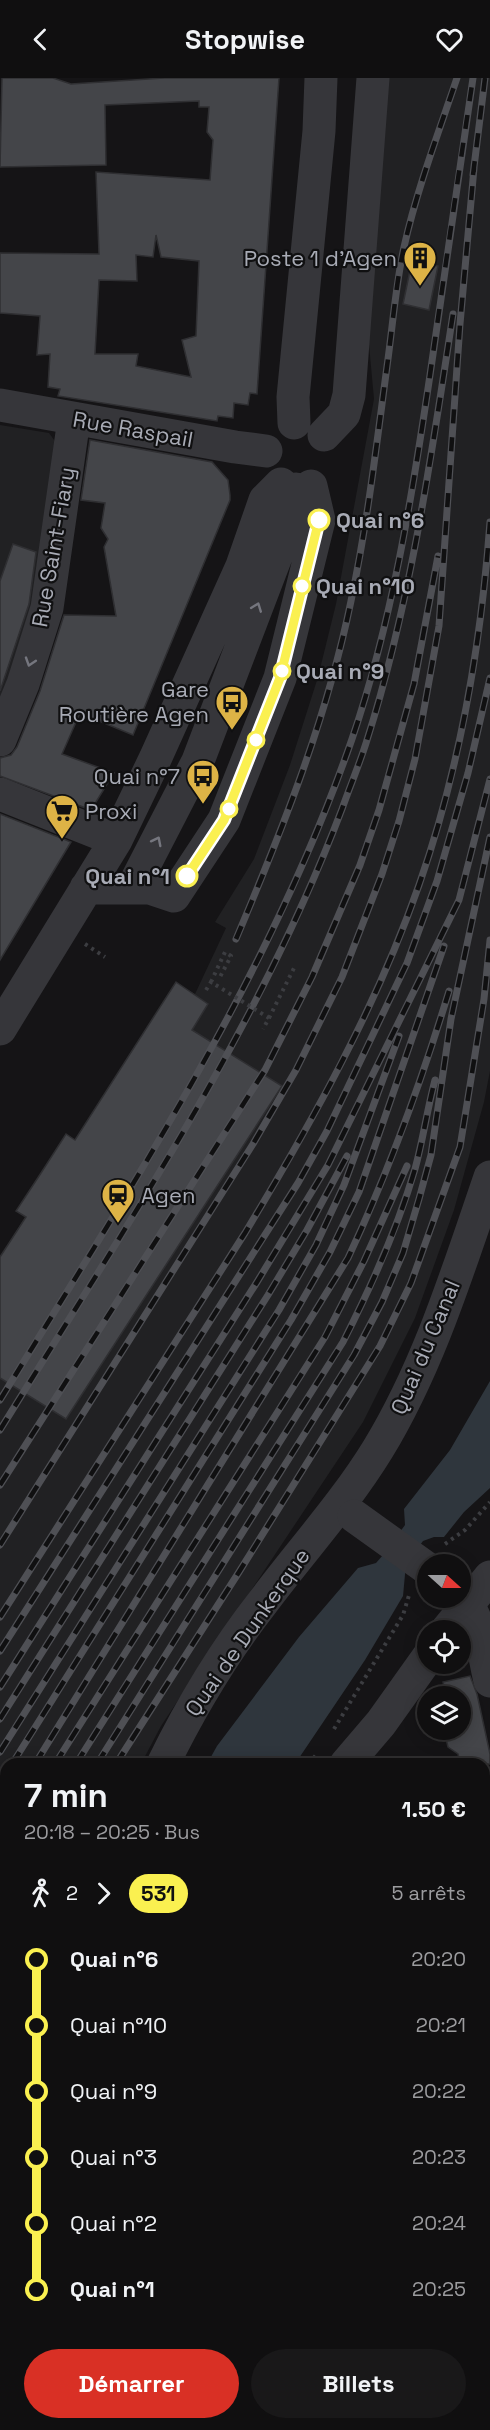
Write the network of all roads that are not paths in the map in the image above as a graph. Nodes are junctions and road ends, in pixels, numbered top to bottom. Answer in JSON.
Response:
{"nodes":[{"id":1,"x":321,"y":78,"type":"edge"},
{"id":2,"x":373,"y":78,"type":"edge"},
{"id":3,"x":0,"y":405,"type":"edge"},
{"id":4,"x":75,"y":419,"type":"junction"},
{"id":5,"x":309,"y":429,"type":"junction"},
{"id":6,"x":266,"y":451,"type":"junction"},
{"id":7,"x":296,"y":486,"type":"junction"},
{"id":8,"x":0,"y":740,"type":"edge"},
{"id":9,"x":0,"y":794,"type":"edge"},
{"id":10,"x":116,"y":840,"type":"junction"},
{"id":11,"x":133,"y":887,"type":"junction"},
{"id":12,"x":86,"y":888,"type":"junction"},
{"id":13,"x":0,"y":1029,"type":"edge"},
{"id":14,"x":490,"y":1177,"type":"edge"},
{"id":15,"x":346,"y":1511,"type":"junction"},
{"id":16,"x":417,"y":1561,"type":"edge"},
{"id":17,"x":490,"y":1577,"type":"edge"},
{"id":18,"x":471,"y":1592,"type":"edge"},
{"id":19,"x":470,"y":1608,"type":"edge"},
{"id":20,"x":417,"y":1672,"type":"edge"},
{"id":21,"x":490,"y":1681,"type":"edge"},
{"id":22,"x":166,"y":1758,"type":"edge"},
{"id":23,"x":332,"y":1758,"type":"edge"}],
"edges":[{"from":1,"to":5,"type":"street"},
{"from":2,"to":5,"type":"street"},
{"from":3,"to":4,"type":"street","name":"Rue Raspail"},
{"from":4,"to":6,"type":"street","name":"Rue Raspail"},
{"from":4,"to":8,"type":"street","name":"Rue Saint-Fiary","one_way":true},
{"from":5,"to":6,"type":"street"},
{"from":5,"to":7,"type":"street"},
{"from":6,"to":7,"type":"street"},
{"from":7,"to":10,"type":"street"},
{"from":11,"to":7,"type":"street","one_way":true},
{"from":7,"to":11,"type":"street"},
{"from":9,"to":10,"type":"street"},
{"from":10,"to":12,"type":"street"},
{"from":11,"to":12,"type":"street"},
{"from":12,"to":13,"type":"street"},
{"from":14,"to":15,"type":"street","name":"Quai du Canal"},
{"from":15,"to":16,"type":"street","bridge":true},
{"from":15,"to":22,"type":"street","name":"Quai de Dunkerque"},
{"from":17,"to":18,"type":"street"},
{"from":19,"to":21,"type":"street"},
{"from":20,"to":23,"type":"street"}]}
